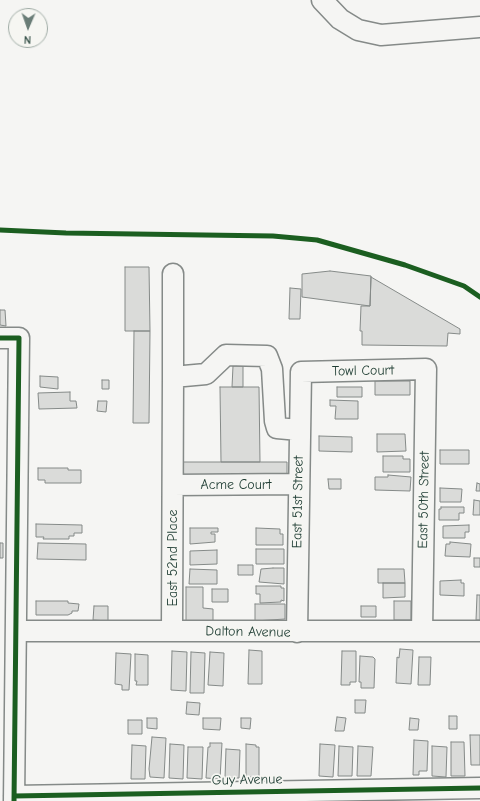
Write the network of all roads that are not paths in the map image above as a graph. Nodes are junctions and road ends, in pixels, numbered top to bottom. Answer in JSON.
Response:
{"nodes":[{"id":1,"x":322,"y":0,"type":"edge"},
{"id":2,"x":480,"y":27,"type":"edge"},
{"id":3,"x":173,"y":274,"type":"dead end"},
{"id":4,"x":10,"y":338,"type":"edge"},
{"id":5,"x":426,"y":370,"type":"joint"},
{"id":6,"x":300,"y":372,"type":"joint"},
{"id":7,"x":174,"y":377,"type":"junction"},
{"id":8,"x":299,"y":430,"type":"junction"},
{"id":9,"x":298,"y":484,"type":"junction"},
{"id":10,"x":173,"y":485,"type":"junction"},
{"id":11,"x":16,"y":631,"type":"junction"},
{"id":12,"x":172,"y":631,"type":"junction"},
{"id":13,"x":422,"y":631,"type":"junction"},
{"id":14,"x":480,"y":631,"type":"edge"},
{"id":15,"x":297,"y":632,"type":"junction"},
{"id":16,"x":480,"y":788,"type":"edge"},
{"id":17,"x":14,"y":798,"type":"edge"}],
"edges":[{"from":1,"to":2,"type":"street"},
{"from":3,"to":7,"type":"street","name":"East 52nd Place"},
{"from":4,"to":11,"type":"street"},
{"from":5,"to":6,"type":"street","name":"Towl Court"},
{"from":5,"to":13,"type":"street","name":"East 50th Street"},
{"from":6,"to":8,"type":"street","name":"East 51st Street"},
{"from":7,"to":8,"type":"street"},
{"from":7,"to":10,"type":"street","name":"East 52nd Place"},
{"from":8,"to":9,"type":"street","name":"East 51st Street"},
{"from":9,"to":10,"type":"street","name":"Acme Court"},
{"from":9,"to":15,"type":"street","name":"East 51st Street"},
{"from":10,"to":12,"type":"street","name":"East 52nd Place"},
{"from":11,"to":12,"type":"street","name":"Dalton Avenue"},
{"from":11,"to":17,"type":"street"},
{"from":12,"to":15,"type":"street","name":"Dalton Avenue"},
{"from":13,"to":14,"type":"street","name":"Dalton Avenue"},
{"from":13,"to":15,"type":"street","name":"Dalton Avenue"},
{"from":16,"to":17,"type":"street","name":"Guy Avenue"}]}
